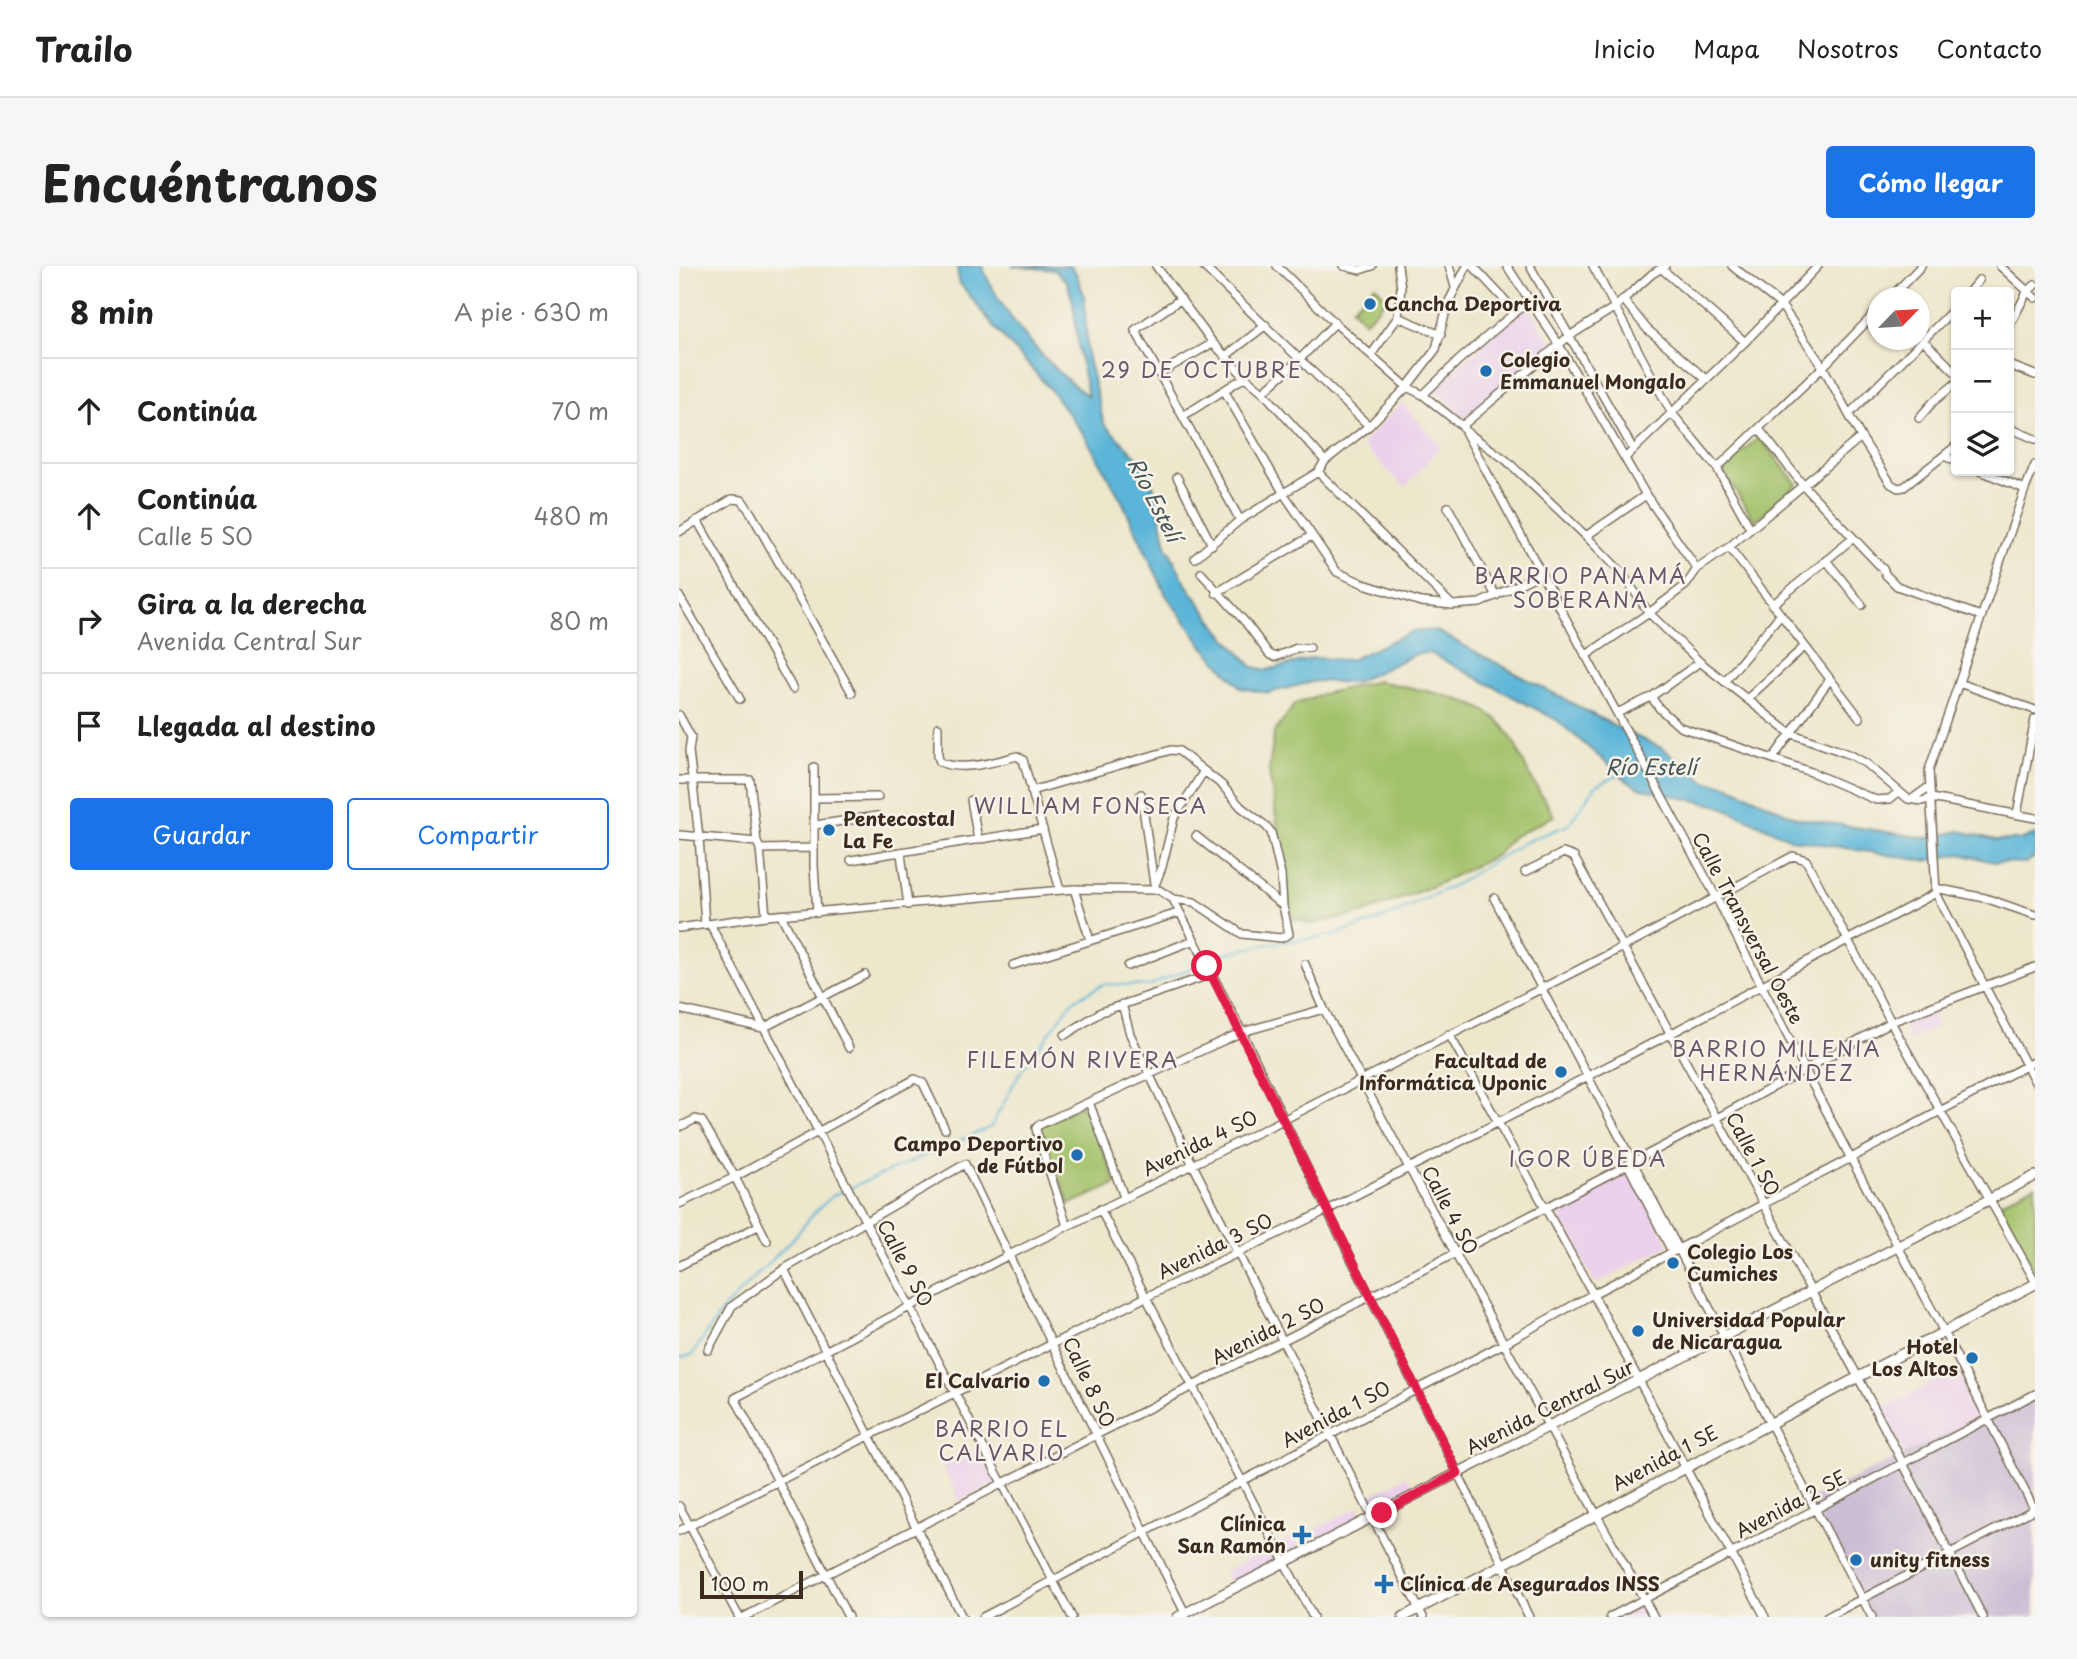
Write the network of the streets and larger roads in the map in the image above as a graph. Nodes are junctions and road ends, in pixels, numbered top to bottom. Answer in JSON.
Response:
{"nodes":[{"id":1,"x":1157,"y":266,"type":"edge"},
{"id":2,"x":1203,"y":266,"type":"edge"},
{"id":3,"x":1277,"y":266,"type":"edge"},
{"id":4,"x":1344,"y":266,"type":"edge"},
{"id":5,"x":1372,"y":266,"type":"edge"},
{"id":6,"x":1398,"y":266,"type":"edge"},
{"id":7,"x":1449,"y":266,"type":"edge"},
{"id":8,"x":1457,"y":266,"type":"edge"},
{"id":9,"x":1507,"y":266,"type":"edge"},
{"id":10,"x":1530,"y":266,"type":"edge"},
{"id":11,"x":1593,"y":266,"type":"edge"},
{"id":12,"x":1648,"y":266,"type":"edge"},
{"id":13,"x":1732,"y":266,"type":"edge"},
{"id":14,"x":1818,"y":266,"type":"edge"},
{"id":15,"x":1921,"y":266,"type":"edge"},
{"id":16,"x":2000,"y":266,"type":"edge"},
{"id":17,"x":1469,"y":267,"type":"edge"},
{"id":18,"x":1664,"y":267,"type":"edge"},
{"id":19,"x":1652,"y":274,"type":"junction"},
{"id":20,"x":1979,"y":280,"type":"dead end"},
{"id":21,"x":2035,"y":285,"type":"edge"},
{"id":22,"x":1455,"y":287,"type":"junction"},
{"id":23,"x":1901,"y":287,"type":"edge"},
{"id":24,"x":1973,"y":287,"type":"edge"},
{"id":25,"x":2027,"y":292,"type":"junction"},
{"id":26,"x":2035,"y":298,"type":"edge"},
{"id":27,"x":1181,"y":299,"type":"junction"},
{"id":28,"x":1531,"y":299,"type":"junction"},
{"id":29,"x":1623,"y":299,"type":"junction"},
{"id":30,"x":1781,"y":305,"type":"junction"},
{"id":31,"x":1615,"y":307,"type":"junction"},
{"id":32,"x":1516,"y":312,"type":"junction"},
{"id":33,"x":1951,"y":312,"type":"edge"},
{"id":34,"x":1398,"y":317,"type":"junction"},
{"id":35,"x":2014,"y":317,"type":"edge"},
{"id":36,"x":1867,"y":322,"type":"edge"},
{"id":37,"x":1335,"y":323,"type":"junction"},
{"id":38,"x":1266,"y":325,"type":"junction"},
{"id":39,"x":1441,"y":335,"type":"junction"},
{"id":40,"x":1930,"y":335,"type":"edge"},
{"id":41,"x":1568,"y":337,"type":"junction"},
{"id":42,"x":1213,"y":342,"type":"junction"},
{"id":43,"x":1745,"y":342,"type":"junction"},
{"id":44,"x":1559,"y":345,"type":"junction"},
{"id":45,"x":1930,"y":347,"type":"edge"},
{"id":46,"x":1915,"y":350,"type":"edge"},
{"id":47,"x":1227,"y":355,"type":"junction"},
{"id":48,"x":1371,"y":355,"type":"junction"},
{"id":49,"x":1300,"y":359,"type":"junction"},
{"id":50,"x":1823,"y":367,"type":"junction"},
{"id":51,"x":2014,"y":367,"type":"edge"},
{"id":52,"x":1951,"y":368,"type":"edge"},
{"id":53,"x":1160,"y":373,"type":"junction"},
{"id":54,"x":2035,"y":375,"type":"edge"},
{"id":55,"x":1245,"y":377,"type":"junction"},
{"id":56,"x":1706,"y":379,"type":"junction"},
{"id":57,"x":1407,"y":387,"type":"junction"},
{"id":58,"x":1951,"y":387,"type":"edge"},
{"id":59,"x":1224,"y":390,"type":"junction"},
{"id":60,"x":1263,"y":392,"type":"junction"},
{"id":61,"x":1423,"y":395,"type":"junction"},
{"id":62,"x":1671,"y":412,"type":"junction"},
{"id":63,"x":1849,"y":414,"type":"junction"},
{"id":64,"x":1182,"y":416,"type":"junction"},
{"id":65,"x":1919,"y":418,"type":"dead end"},
{"id":66,"x":1369,"y":426,"type":"junction"},
{"id":67,"x":1463,"y":428,"type":"junction"},
{"id":68,"x":1759,"y":429,"type":"junction"},
{"id":69,"x":2014,"y":430,"type":"edge"},
{"id":70,"x":1861,"y":437,"type":"junction"},
{"id":71,"x":2035,"y":439,"type":"edge"},
{"id":72,"x":1633,"y":449,"type":"junction"},
{"id":73,"x":1951,"y":450,"type":"edge"},
{"id":74,"x":1944,"y":456,"type":"junction"},
{"id":75,"x":1625,"y":458,"type":"junction"},
{"id":76,"x":1951,"y":459,"type":"edge"},
{"id":77,"x":1325,"y":461,"type":"junction"},
{"id":78,"x":2035,"y":465,"type":"edge"},
{"id":79,"x":1717,"y":468,"type":"junction"},
{"id":80,"x":1318,"y":472,"type":"junction"},
{"id":81,"x":1992,"y":476,"type":"edge"},
{"id":82,"x":1177,"y":477,"type":"dead end"},
{"id":83,"x":1803,"y":485,"type":"junction"},
{"id":84,"x":2025,"y":489,"type":"junction"},
{"id":85,"x":1284,"y":494,"type":"junction"},
{"id":86,"x":1646,"y":495,"type":"junction"},
{"id":87,"x":1448,"y":507,"type":"dead end"},
{"id":88,"x":697,"y":520,"type":"junction"},
{"id":89,"x":1240,"y":520,"type":"junction"},
{"id":90,"x":1750,"y":528,"type":"junction"},
{"id":91,"x":679,"y":532,"type":"edge"},
{"id":92,"x":1311,"y":536,"type":"junction"},
{"id":93,"x":1587,"y":536,"type":"junction"},
{"id":94,"x":1852,"y":539,"type":"junction"},
{"id":95,"x":1212,"y":545,"type":"junction"},
{"id":96,"x":1728,"y":547,"type":"junction"},
{"id":97,"x":1195,"y":558,"type":"dead end"},
{"id":98,"x":1826,"y":560,"type":"junction"},
{"id":99,"x":1697,"y":569,"type":"junction"},
{"id":100,"x":1201,"y":573,"type":"dead end"},
{"id":101,"x":1540,"y":574,"type":"junction"},
{"id":102,"x":1216,"y":593,"type":"junction"},
{"id":103,"x":679,"y":596,"type":"edge"},
{"id":104,"x":1496,"y":596,"type":"junction"},
{"id":105,"x":1453,"y":605,"type":"junction"},
{"id":106,"x":1772,"y":605,"type":"junction"},
{"id":107,"x":1862,"y":605,"type":"dead end"},
{"id":108,"x":1649,"y":613,"type":"junction"},
{"id":109,"x":1780,"y":615,"type":"junction"},
{"id":110,"x":1981,"y":616,"type":"junction"},
{"id":111,"x":1805,"y":646,"type":"junction"},
{"id":112,"x":1310,"y":648,"type":"dead end"},
{"id":113,"x":1585,"y":656,"type":"junction"},
{"id":114,"x":1700,"y":662,"type":"junction"},
{"id":115,"x":1830,"y":679,"type":"junction"},
{"id":116,"x":1725,"y":681,"type":"junction"},
{"id":117,"x":1959,"y":683,"type":"junction"},
{"id":118,"x":793,"y":689,"type":"dead end"},
{"id":119,"x":852,"y":693,"type":"dead end"},
{"id":120,"x":1651,"y":697,"type":"junction"},
{"id":121,"x":740,"y":699,"type":"dead end"},
{"id":122,"x":1747,"y":699,"type":"junction"},
{"id":123,"x":2035,"y":710,"type":"edge"},
{"id":124,"x":1617,"y":714,"type":"junction"},
{"id":125,"x":679,"y":715,"type":"edge"},
{"id":126,"x":1860,"y":718,"type":"dead end"},
{"id":127,"x":2035,"y":719,"type":"edge"},
{"id":128,"x":938,"y":727,"type":"dead end"},
{"id":129,"x":1790,"y":733,"type":"junction"},
{"id":130,"x":1773,"y":758,"type":"junction"},
{"id":131,"x":814,"y":767,"type":"dead end"},
{"id":132,"x":1204,"y":771,"type":"junction"},
{"id":133,"x":679,"y":780,"type":"edge"},
{"id":134,"x":693,"y":781,"type":"junction"},
{"id":135,"x":1930,"y":786,"type":"junction"},
{"id":136,"x":1031,"y":791,"type":"junction"},
{"id":137,"x":1898,"y":792,"type":"junction"},
{"id":138,"x":1141,"y":794,"type":"dead end"},
{"id":139,"x":878,"y":797,"type":"dead end"},
{"id":140,"x":814,"y":798,"type":"junction"},
{"id":141,"x":1931,"y":798,"type":"junction"},
{"id":142,"x":1912,"y":799,"type":"junction"},
{"id":143,"x":971,"y":800,"type":"dead end"},
{"id":144,"x":2017,"y":814,"type":"junction"},
{"id":145,"x":877,"y":816,"type":"dead end"},
{"id":146,"x":2035,"y":818,"type":"edge"},
{"id":147,"x":815,"y":825,"type":"junction"},
{"id":148,"x":1043,"y":829,"type":"junction"},
{"id":149,"x":679,"y":835,"type":"edge"},
{"id":150,"x":1196,"y":836,"type":"dead end"},
{"id":151,"x":699,"y":837,"type":"junction"},
{"id":152,"x":978,"y":840,"type":"junction"},
{"id":153,"x":759,"y":846,"type":"junction"},
{"id":154,"x":813,"y":848,"type":"junction"},
{"id":155,"x":901,"y":854,"type":"junction"},
{"id":156,"x":851,"y":860,"type":"dead end"},
{"id":157,"x":1525,"y":872,"type":"dead end"},
{"id":158,"x":1154,"y":888,"type":"junction"},
{"id":159,"x":1074,"y":889,"type":"junction"},
{"id":160,"x":1060,"y":890,"type":"junction"},
{"id":161,"x":1936,"y":891,"type":"junction"},
{"id":162,"x":1716,"y":897,"type":"junction"},
{"id":163,"x":1494,"y":898,"type":"dead end"},
{"id":164,"x":1173,"y":899,"type":"junction"},
{"id":165,"x":908,"y":905,"type":"junction"},
{"id":166,"x":1283,"y":906,"type":"junction"},
{"id":167,"x":817,"y":913,"type":"junction"},
{"id":168,"x":1178,"y":913,"type":"junction"},
{"id":169,"x":781,"y":915,"type":"junction"},
{"id":170,"x":2035,"y":915,"type":"edge"},
{"id":171,"x":767,"y":916,"type":"junction"},
{"id":172,"x":708,"y":924,"type":"junction"},
{"id":173,"x":679,"y":928,"type":"edge"},
{"id":174,"x":1090,"y":940,"type":"junction"},
{"id":175,"x":1193,"y":940,"type":"junction"},
{"id":176,"x":1847,"y":940,"type":"junction"},
{"id":177,"x":1623,"y":947,"type":"junction"},
{"id":178,"x":1305,"y":964,"type":"dead end"},
{"id":179,"x":1013,"y":965,"type":"dead end"},
{"id":180,"x":1128,"y":966,"type":"dead end"},
{"id":181,"x":2035,"y":967,"type":"edge"},
{"id":182,"x":1212,"y":974,"type":"junction"},
{"id":183,"x":865,"y":975,"type":"dead end"},
{"id":184,"x":1761,"y":984,"type":"junction"},
{"id":185,"x":1986,"y":985,"type":"junction"},
{"id":186,"x":1542,"y":988,"type":"junction"},
{"id":187,"x":823,"y":997,"type":"junction"},
{"id":188,"x":1122,"y":1004,"type":"junction"},
{"id":189,"x":679,"y":1009,"type":"edge"},
{"id":190,"x":1324,"y":1009,"type":"junction"},
{"id":191,"x":1891,"y":1023,"type":"junction"},
{"id":192,"x":763,"y":1028,"type":"junction"},
{"id":193,"x":1242,"y":1032,"type":"junction"},
{"id":194,"x":1449,"y":1034,"type":"junction"},
{"id":195,"x":1670,"y":1034,"type":"junction"},
{"id":196,"x":1065,"y":1035,"type":"dead end"},
{"id":197,"x":849,"y":1048,"type":"dead end"},
{"id":198,"x":2035,"y":1061,"type":"edge"},
{"id":199,"x":2027,"y":1065,"type":"junction"},
{"id":200,"x":1805,"y":1070,"type":"junction"},
{"id":201,"x":1149,"y":1075,"type":"junction"},
{"id":202,"x":1587,"y":1076,"type":"junction"},
{"id":203,"x":1361,"y":1079,"type":"junction"},
{"id":204,"x":2035,"y":1082,"type":"edge"},
{"id":205,"x":1089,"y":1102,"type":"junction"},
{"id":206,"x":1940,"y":1111,"type":"junction"},
{"id":207,"x":1717,"y":1118,"type":"junction"},
{"id":208,"x":1283,"y":1120,"type":"junction"},
{"id":209,"x":1498,"y":1122,"type":"junction"},
{"id":210,"x":679,"y":1127,"type":"edge"},
{"id":211,"x":945,"y":1129,"type":"dead end"},
{"id":212,"x":819,"y":1130,"type":"junction"},
{"id":213,"x":1851,"y":1159,"type":"junction"},
{"id":214,"x":1631,"y":1162,"type":"junction"},
{"id":215,"x":1192,"y":1163,"type":"junction"},
{"id":216,"x":1409,"y":1167,"type":"junction"},
{"id":217,"x":2035,"y":1176,"type":"edge"},
{"id":218,"x":735,"y":1177,"type":"junction"},
{"id":219,"x":1125,"y":1197,"type":"junction"},
{"id":220,"x":1988,"y":1201,"type":"junction"},
{"id":221,"x":679,"y":1203,"type":"edge"},
{"id":222,"x":1763,"y":1205,"type":"junction"},
{"id":223,"x":1545,"y":1208,"type":"junction"},
{"id":224,"x":1100,"y":1209,"type":"junction"},
{"id":225,"x":1327,"y":1210,"type":"junction"},
{"id":226,"x":865,"y":1222,"type":"junction"},
{"id":227,"x":758,"y":1226,"type":"junction"},
{"id":228,"x":1067,"y":1226,"type":"junction"},
{"id":229,"x":767,"y":1241,"type":"dead end"},
{"id":230,"x":1899,"y":1246,"type":"junction"},
{"id":231,"x":1678,"y":1250,"type":"junction"},
{"id":232,"x":1238,"y":1252,"type":"junction"},
{"id":233,"x":1456,"y":1253,"type":"junction"},
{"id":234,"x":1009,"y":1255,"type":"junction"},
{"id":235,"x":679,"y":1266,"type":"edge"},
{"id":236,"x":784,"y":1269,"type":"junction"},
{"id":237,"x":2035,"y":1282,"type":"edge"},
{"id":238,"x":1811,"y":1292,"type":"junction"},
{"id":239,"x":1593,"y":1294,"type":"junction"},
{"id":240,"x":1146,"y":1297,"type":"junction"},
{"id":241,"x":1370,"y":1297,"type":"junction"},
{"id":242,"x":909,"y":1307,"type":"junction"},
{"id":243,"x":1944,"y":1332,"type":"junction"},
{"id":244,"x":1724,"y":1337,"type":"junction"},
{"id":245,"x":1282,"y":1341,"type":"junction"},
{"id":246,"x":1053,"y":1343,"type":"junction"},
{"id":247,"x":1505,"y":1343,"type":"junction"},
{"id":248,"x":708,"y":1350,"type":"dead end"},
{"id":249,"x":826,"y":1351,"type":"junction"},
{"id":250,"x":1857,"y":1377,"type":"junction"},
{"id":251,"x":1638,"y":1381,"type":"junction"},
{"id":252,"x":1192,"y":1387,"type":"junction"},
{"id":253,"x":1416,"y":1390,"type":"junction"},
{"id":254,"x":957,"y":1392,"type":"junction"},
{"id":255,"x":2035,"y":1394,"type":"edge"},
{"id":256,"x":1987,"y":1419,"type":"junction"},
{"id":257,"x":1769,"y":1423,"type":"junction"},
{"id":258,"x":1548,"y":1426,"type":"junction"},
{"id":259,"x":1329,"y":1434,"type":"junction"},
{"id":260,"x":1096,"y":1435,"type":"junction"},
{"id":261,"x":869,"y":1436,"type":"junction"},
{"id":262,"x":1902,"y":1464,"type":"junction"},
{"id":263,"x":1685,"y":1468,"type":"junction"},
{"id":264,"x":1458,"y":1473,"type":"junction"},
{"id":265,"x":780,"y":1481,"type":"junction"},
{"id":266,"x":1242,"y":1481,"type":"junction"},
{"id":267,"x":1003,"y":1484,"type":"junction"},
{"id":268,"x":679,"y":1506,"type":"edge"},
{"id":269,"x":1815,"y":1508,"type":"junction"},
{"id":270,"x":2035,"y":1510,"type":"edge"},
{"id":271,"x":1596,"y":1514,"type":"junction"},
{"id":272,"x":1372,"y":1518,"type":"junction"},
{"id":273,"x":690,"y":1525,"type":"junction"},
{"id":274,"x":916,"y":1528,"type":"junction"},
{"id":275,"x":679,"y":1531,"type":"edge"},
{"id":276,"x":1144,"y":1531,"type":"junction"},
{"id":277,"x":1731,"y":1553,"type":"junction"},
{"id":278,"x":1950,"y":1553,"type":"junction"},
{"id":279,"x":1285,"y":1564,"type":"junction"},
{"id":280,"x":1504,"y":1564,"type":"junction"},
{"id":281,"x":826,"y":1573,"type":"junction"},
{"id":282,"x":1054,"y":1581,"type":"junction"},
{"id":283,"x":1644,"y":1598,"type":"junction"},
{"id":284,"x":1863,"y":1599,"type":"junction"},
{"id":285,"x":1420,"y":1613,"type":"edge"},
{"id":286,"x":1184,"y":1616,"type":"edge"},
{"id":287,"x":739,"y":1617,"type":"edge"},
{"id":288,"x":744,"y":1617,"type":"edge"},
{"id":289,"x":848,"y":1617,"type":"edge"},
{"id":290,"x":962,"y":1617,"type":"edge"},
{"id":291,"x":983,"y":1617,"type":"edge"},
{"id":292,"x":1072,"y":1617,"type":"edge"},
{"id":293,"x":1313,"y":1617,"type":"edge"},
{"id":294,"x":1403,"y":1617,"type":"edge"},
{"id":295,"x":1529,"y":1617,"type":"edge"},
{"id":296,"x":1610,"y":1617,"type":"edge"},
{"id":297,"x":1654,"y":1617,"type":"edge"},
{"id":298,"x":1765,"y":1617,"type":"edge"},
{"id":299,"x":1827,"y":1617,"type":"edge"},
{"id":300,"x":1872,"y":1617,"type":"edge"},
{"id":301,"x":1983,"y":1617,"type":"edge"}],
"edges":[{"from":1,"to":27,"type":"street"},
{"from":2,"to":38,"type":"street"},
{"from":3,"to":37,"type":"street"},
{"from":4,"to":5,"type":"street"},
{"from":6,"to":34,"type":"street"},
{"from":7,"to":22,"type":"street"},
{"from":8,"to":17,"type":"street"},
{"from":9,"to":28,"type":"street"},
{"from":10,"to":41,"type":"street"},
{"from":11,"to":31,"type":"street"},
{"from":12,"to":19,"type":"street"},
{"from":13,"to":30,"type":"street"},
{"from":14,"to":30,"type":"street"},
{"from":15,"to":23,"type":"street"},
{"from":16,"to":25,"type":"street"},
{"from":17,"to":22,"type":"street"},
{"from":17,"to":32,"type":"street"},
{"from":18,"to":19,"type":"street"},
{"from":18,"to":43,"type":"street"},
{"from":19,"to":29,"type":"street"},
{"from":20,"to":24,"type":"street"},
{"from":21,"to":25,"type":"street"},
{"from":22,"to":39,"type":"street"},
{"from":25,"to":26,"type":"street"},
{"from":25,"to":35,"type":"street"},
{"from":27,"to":42,"type":"street"},
{"from":27,"to":53,"type":"street"},
{"from":28,"to":32,"type":"street"},
{"from":28,"to":44,"type":"street"},
{"from":29,"to":31,"type":"street"},
{"from":29,"to":56,"type":"street"},
{"from":30,"to":43,"type":"street"},
{"from":30,"to":50,"type":"street"},
{"from":31,"to":41,"type":"street"},
{"from":31,"to":62,"type":"street"},
{"from":32,"to":61,"type":"street"},
{"from":33,"to":40,"type":"street"},
{"from":34,"to":39,"type":"street"},
{"from":34,"to":48,"type":"street"},
{"from":36,"to":50,"type":"street"},
{"from":37,"to":48,"type":"street"},
{"from":37,"to":49,"type":"street"},
{"from":38,"to":47,"type":"street"},
{"from":38,"to":49,"type":"street"},
{"from":39,"to":57,"type":"street"},
{"from":41,"to":44,"type":"street"},
{"from":41,"to":72,"type":"street"},
{"from":42,"to":47,"type":"street"},
{"from":42,"to":53,"type":"street"},
{"from":43,"to":56,"type":"street"},
{"from":44,"to":67,"type":"street"},
{"from":44,"to":75,"type":"street"},
{"from":45,"to":52,"type":"street"},
{"from":46,"to":63,"type":"street"},
{"from":47,"to":55,"type":"street"},
{"from":48,"to":57,"type":"street"},
{"from":49,"to":60,"type":"street"},
{"from":49,"to":66,"type":"street"},
{"from":50,"to":63,"type":"street"},
{"from":50,"to":68,"type":"street"},
{"from":51,"to":54,"type":"street"},
{"from":53,"to":64,"type":"street"},
{"from":55,"to":59,"type":"street"},
{"from":55,"to":60,"type":"street"},
{"from":56,"to":62,"type":"street"},
{"from":57,"to":61,"type":"street"},
{"from":57,"to":66,"type":"street"},
{"from":58,"to":65,"type":"street"},
{"from":59,"to":64,"type":"street"},
{"from":59,"to":85,"type":"street"},
{"from":60,"to":77,"type":"street"},
{"from":61,"to":67,"type":"street"},
{"from":62,"to":72,"type":"street"},
{"from":62,"to":79,"type":"street"},
{"from":63,"to":70,"type":"street"},
{"from":64,"to":89,"type":"street"},
{"from":66,"to":77,"type":"street"},
{"from":67,"to":93,"type":"street"},
{"from":67,"to":101,"type":"street"},
{"from":68,"to":79,"type":"street"},
{"from":68,"to":83,"type":"street"},
{"from":69,"to":71,"type":"street"},
{"from":70,"to":74,"type":"street"},
{"from":70,"to":83,"type":"street"},
{"from":72,"to":75,"type":"street"},
{"from":73,"to":74,"type":"street"},
{"from":74,"to":76,"type":"street"},
{"from":75,"to":86,"type":"street"},
{"from":77,"to":80,"type":"street"},
{"from":78,"to":84,"type":"street"},
{"from":79,"to":90,"type":"street"},
{"from":80,"to":85,"type":"street"},
{"from":80,"to":105,"type":"street"},
{"from":81,"to":84,"type":"street"},
{"from":82,"to":95,"type":"street"},
{"from":83,"to":90,"type":"street"},
{"from":83,"to":94,"type":"street"},
{"from":84,"to":110,"type":"street"},
{"from":85,"to":89,"type":"street"},
{"from":85,"to":92,"type":"street"},
{"from":86,"to":93,"type":"street"},
{"from":86,"to":99,"type":"street"},
{"from":87,"to":104,"type":"street"},
{"from":88,"to":91,"type":"street"},
{"from":88,"to":118,"type":"street"},
{"from":88,"to":119,"type":"street"},
{"from":89,"to":95,"type":"street"},
{"from":90,"to":96,"type":"street"},
{"from":92,"to":102,"type":"street"},
{"from":92,"to":105,"type":"street"},
{"from":93,"to":108,"type":"street"},
{"from":94,"to":98,"type":"street"},
{"from":94,"to":110,"type":"street"},
{"from":95,"to":97,"type":"street"},
{"from":96,"to":99,"type":"street"},
{"from":96,"to":106,"type":"street"},
{"from":98,"to":106,"type":"street"},
{"from":98,"to":107,"type":"street"},
{"from":99,"to":108,"type":"street"},
{"from":100,"to":102,"type":"street"},
{"from":101,"to":104,"type":"street"},
{"from":101,"to":113,"type":"street"},
{"from":102,"to":112,"type":"street"},
{"from":103,"to":121,"type":"street"},
{"from":104,"to":105,"type":"street"},
{"from":106,"to":109,"type":"street"},
{"from":108,"to":113,"type":"street"},
{"from":108,"to":114,"type":"street"},
{"from":109,"to":111,"type":"street"},
{"from":109,"to":116,"type":"street"},
{"from":110,"to":117,"type":"street"},
{"from":111,"to":115,"type":"street"},
{"from":111,"to":122,"type":"street"},
{"from":113,"to":124,"type":"street","name":"Calle Transversal Oeste"},
{"from":114,"to":116,"type":"street"},
{"from":114,"to":120,"type":"street"},
{"from":115,"to":126,"type":"street"},
{"from":115,"to":129,"type":"street"},
{"from":116,"to":122,"type":"street"},
{"from":117,"to":123,"type":"street"},
{"from":117,"to":135,"type":"street"},
{"from":120,"to":124,"type":"street"},
{"from":120,"to":130,"type":"street"},
{"from":122,"to":129,"type":"street"},
{"from":124,"to":162,"type":"street","name":"Calle Transversal Oeste"},
{"from":125,"to":134,"type":"street"},
{"from":127,"to":144,"type":"street"},
{"from":128,"to":136,"type":"street"},
{"from":129,"to":130,"type":"street"},
{"from":129,"to":137,"type":"street"},
{"from":130,"to":137,"type":"street"},
{"from":131,"to":140,"type":"street"},
{"from":132,"to":136,"type":"street"},
{"from":132,"to":158,"type":"street"},
{"from":132,"to":166,"type":"street"},
{"from":133,"to":134,"type":"street"},
{"from":134,"to":151,"type":"street"},
{"from":134,"to":153,"type":"street"},
{"from":135,"to":141,"type":"street"},
{"from":135,"to":142,"type":"street"},
{"from":136,"to":148,"type":"street"},
{"from":137,"to":142,"type":"street"},
{"from":138,"to":158,"type":"street"},
{"from":139,"to":140,"type":"street"},
{"from":140,"to":147,"type":"street"},
{"from":141,"to":142,"type":"street"},
{"from":141,"to":144,"type":"street"},
{"from":141,"to":161,"type":"street"},
{"from":143,"to":152,"type":"street"},
{"from":144,"to":146,"type":"street"},
{"from":145,"to":147,"type":"street"},
{"from":147,"to":154,"type":"street"},
{"from":148,"to":152,"type":"street"},
{"from":148,"to":160,"type":"street"},
{"from":149,"to":151,"type":"street"},
{"from":150,"to":166,"type":"street"},
{"from":151,"to":153,"type":"street"},
{"from":151,"to":172,"type":"street"},
{"from":152,"to":155,"type":"street"},
{"from":153,"to":154,"type":"street"},
{"from":153,"to":171,"type":"street"},
{"from":154,"to":167,"type":"street"},
{"from":155,"to":156,"type":"street"},
{"from":155,"to":165,"type":"street"},
{"from":157,"to":177,"type":"street","name":"Calle 1 SO"},
{"from":158,"to":159,"type":"street"},
{"from":158,"to":164,"type":"street"},
{"from":159,"to":160,"type":"street"},
{"from":159,"to":174,"type":"street"},
{"from":160,"to":165,"type":"street"},
{"from":161,"to":170,"type":"street"},
{"from":161,"to":176,"type":"street","name":"Avenida 3 SO"},
{"from":161,"to":185,"type":"street"},
{"from":162,"to":176,"type":"street","name":"Avenida 4 SO"},
{"from":162,"to":177,"type":"street","name":"Avenida 4 SO"},
{"from":162,"to":184,"type":"street","name":"Calle Transversal Oeste"},
{"from":163,"to":186,"type":"street"},
{"from":164,"to":166,"type":"street"},
{"from":164,"to":168,"type":"street"},
{"from":165,"to":167,"type":"street"},
{"from":167,"to":169,"type":"street"},
{"from":168,"to":174,"type":"street"},
{"from":168,"to":175,"type":"street"},
{"from":169,"to":171,"type":"street"},
{"from":169,"to":187,"type":"street"},
{"from":171,"to":172,"type":"street"},
{"from":172,"to":173,"type":"street"},
{"from":172,"to":192,"type":"street","name":"Calle 9 SO"},
{"from":174,"to":179,"type":"street"},
{"from":175,"to":180,"type":"street"},
{"from":175,"to":182,"type":"street"},
{"from":176,"to":184,"type":"street","name":"Avenida 3 SO"},
{"from":176,"to":191,"type":"street"},
{"from":177,"to":186,"type":"street","name":"Avenida 4 SO"},
{"from":177,"to":195,"type":"street","name":"Calle 1 SO"},
{"from":178,"to":190,"type":"street","name":"Calle 4 SO"},
{"from":181,"to":185,"type":"street","name":"Avenida 2 SO"},
{"from":182,"to":188,"type":"street"},
{"from":182,"to":193,"type":"street"},
{"from":183,"to":187,"type":"street"},
{"from":184,"to":195,"type":"street","name":"Avenida 3 SO"},
{"from":184,"to":200,"type":"street","name":"Calle Transversal Oeste"},
{"from":185,"to":191,"type":"street","name":"Avenida 2 SO"},
{"from":185,"to":199,"type":"street"},
{"from":186,"to":194,"type":"street","name":"Avenida 4 SO"},
{"from":186,"to":202,"type":"street"},
{"from":187,"to":192,"type":"street"},
{"from":187,"to":197,"type":"street"},
{"from":188,"to":196,"type":"street"},
{"from":188,"to":201,"type":"street"},
{"from":189,"to":192,"type":"street"},
{"from":190,"to":193,"type":"street"},
{"from":190,"to":203,"type":"street","name":"Calle 4 SO"},
{"from":191,"to":200,"type":"street","name":"Avenida 2 SO"},
{"from":191,"to":206,"type":"street"},
{"from":192,"to":212,"type":"street","name":"Calle 9 SO"},
{"from":193,"to":201,"type":"street"},
{"from":193,"to":208,"type":"street"},
{"from":194,"to":203,"type":"street","name":"Avenida 4 SO"},
{"from":194,"to":209,"type":"street"},
{"from":195,"to":202,"type":"street","name":"Avenida 3 SO"},
{"from":195,"to":207,"type":"street","name":"Calle 1 SO"},
{"from":198,"to":199,"type":"street","name":"Avenida 1 SO"},
{"from":199,"to":204,"type":"street"},
{"from":199,"to":206,"type":"street","name":"Avenida 1 SO"},
{"from":200,"to":207,"type":"street","name":"Avenida 2 SO"},
{"from":200,"to":213,"type":"street","name":"Calle Transversal Oeste"},
{"from":201,"to":205,"type":"street"},
{"from":201,"to":215,"type":"street"},
{"from":202,"to":209,"type":"street","name":"Avenida 3 SO"},
{"from":202,"to":214,"type":"street"},
{"from":203,"to":208,"type":"street","name":"Avenida 4 SO"},
{"from":203,"to":216,"type":"street","name":"Calle 4 SO"},
{"from":205,"to":219,"type":"street"},
{"from":205,"to":228,"type":"street"},
{"from":206,"to":213,"type":"street","name":"Avenida 1 SO"},
{"from":206,"to":220,"type":"street"},
{"from":207,"to":214,"type":"street","name":"Avenida 2 SO"},
{"from":207,"to":222,"type":"street","name":"Calle 1 SO"},
{"from":208,"to":215,"type":"street","name":"Avenida 4 SO"},
{"from":208,"to":225,"type":"street"},
{"from":209,"to":216,"type":"street","name":"Avenida 3 SO"},
{"from":209,"to":223,"type":"street"},
{"from":210,"to":218,"type":"street"},
{"from":211,"to":212,"type":"street"},
{"from":212,"to":218,"type":"street"},
{"from":212,"to":226,"type":"street","name":"Calle 9 SO"},
{"from":213,"to":222,"type":"street","name":"Avenida 1 SO"},
{"from":213,"to":230,"type":"street","name":"Calle Transversal Oeste"},
{"from":214,"to":223,"type":"street","name":"Avenida 2 SO"},
{"from":214,"to":231,"type":"street"},
{"from":215,"to":219,"type":"street","name":"Avenida 4 SO"},
{"from":215,"to":232,"type":"street"},
{"from":216,"to":225,"type":"street","name":"Avenida 3 SO"},
{"from":216,"to":233,"type":"street","name":"Calle 4 SO"},
{"from":217,"to":220,"type":"street","name":"Avenida Central Sur"},
{"from":218,"to":221,"type":"street"},
{"from":218,"to":227,"type":"street"},
{"from":219,"to":224,"type":"street","name":"Avenida 4 SO"},
{"from":220,"to":230,"type":"street","name":"Avenida Central Sur"},
{"from":220,"to":237,"type":"street"},
{"from":222,"to":231,"type":"street","name":"Avenida 1 SO"},
{"from":222,"to":238,"type":"street","name":"Calle 1 SO"},
{"from":223,"to":233,"type":"street","name":"Avenida 2 SO"},
{"from":223,"to":239,"type":"street"},
{"from":224,"to":228,"type":"street","name":"Avenida 4 SO"},
{"from":224,"to":240,"type":"street"},
{"from":225,"to":232,"type":"street","name":"Avenida 3 SO"},
{"from":225,"to":241,"type":"street"},
{"from":226,"to":234,"type":"street","name":"Calle 8 SO"},
{"from":226,"to":236,"type":"street"},
{"from":226,"to":242,"type":"street","name":"Calle 9 SO"},
{"from":227,"to":229,"type":"street"},
{"from":227,"to":235,"type":"street"},
{"from":228,"to":234,"type":"street","name":"Avenida 4 SO"},
{"from":230,"to":238,"type":"street","name":"Avenida Central Sur"},
{"from":230,"to":243,"type":"street","name":"Calle Transversal Oeste"},
{"from":231,"to":239,"type":"street","name":"Avenida 1 SO"},
{"from":231,"to":244,"type":"street"},
{"from":232,"to":240,"type":"street","name":"Avenida 3 SO"},
{"from":232,"to":245,"type":"street"},
{"from":233,"to":241,"type":"street","name":"Avenida 2 SO"},
{"from":233,"to":247,"type":"street","name":"Calle 4 SO"},
{"from":234,"to":242,"type":"street","name":"Avenida 4 SO"},
{"from":234,"to":246,"type":"street","name":"Calle 8 SO"},
{"from":236,"to":248,"type":"street"},
{"from":236,"to":249,"type":"street"},
{"from":237,"to":243,"type":"street","name":"Avenida 1 SE"},
{"from":238,"to":244,"type":"street","name":"Avenida Central Sur"},
{"from":238,"to":250,"type":"street","name":"Calle 1 SO"},
{"from":239,"to":247,"type":"street","name":"Avenida 1 SO"},
{"from":239,"to":251,"type":"street"},
{"from":240,"to":246,"type":"street","name":"Avenida 3 SO"},
{"from":240,"to":252,"type":"street"},
{"from":241,"to":245,"type":"street","name":"Avenida 2 SO"},
{"from":241,"to":253,"type":"street"},
{"from":242,"to":249,"type":"street","name":"Avenida 4 SO"},
{"from":242,"to":254,"type":"street","name":"Calle 9 SO"},
{"from":243,"to":250,"type":"street","name":"Avenida 1 SE"},
{"from":243,"to":256,"type":"street","name":"Calle Transversal Oeste"},
{"from":244,"to":251,"type":"street","name":"Avenida Central Sur"},
{"from":244,"to":257,"type":"street"},
{"from":245,"to":252,"type":"street","name":"Avenida 2 SO"},
{"from":245,"to":259,"type":"street"},
{"from":246,"to":254,"type":"street","name":"Avenida 3 SO"},
{"from":246,"to":260,"type":"street","name":"Calle 8 SO"},
{"from":247,"to":253,"type":"street","name":"Avenida 1 SO"},
{"from":247,"to":258,"type":"street","name":"Calle 4 SO"},
{"from":249,"to":261,"type":"street"},
{"from":249,"to":265,"type":"street","name":"Avenida 4 SO"},
{"from":250,"to":257,"type":"street","name":"Avenida 1 SE"},
{"from":250,"to":262,"type":"street","name":"Calle 1 SO"},
{"from":251,"to":258,"type":"street","name":"Avenida Central Sur"},
{"from":251,"to":263,"type":"street"},
{"from":252,"to":260,"type":"street","name":"Avenida 2 SO"},
{"from":252,"to":266,"type":"street"},
{"from":253,"to":259,"type":"street","name":"Avenida 1 SO"},
{"from":253,"to":264,"type":"street"},
{"from":254,"to":261,"type":"street","name":"Avenida 3 SO"},
{"from":254,"to":267,"type":"street","name":"Calle 9 SO"},
{"from":255,"to":256,"type":"street","name":"Avenida 2 SE"},
{"from":256,"to":262,"type":"street","name":"Avenida 2 SE"},
{"from":256,"to":270,"type":"street","name":"Calle Transversal Oeste"},
{"from":257,"to":263,"type":"street","name":"Avenida 1 SE"},
{"from":257,"to":269,"type":"street"},
{"from":258,"to":264,"type":"street","name":"Avenida Central Sur"},
{"from":258,"to":271,"type":"street","name":"Calle 4 SO"},
{"from":259,"to":266,"type":"street","name":"Avenida 1 SO"},
{"from":259,"to":272,"type":"street"},
{"from":260,"to":267,"type":"street","name":"Avenida 2 SO"},
{"from":260,"to":276,"type":"street","name":"Calle 8 SO"},
{"from":261,"to":265,"type":"street","name":"Avenida 3 SO"},
{"from":261,"to":274,"type":"street"},
{"from":262,"to":269,"type":"street","name":"Avenida 2 SE"},
{"from":262,"to":278,"type":"street","name":"Calle 1 SO"},
{"from":263,"to":271,"type":"street","name":"Avenida 1 SE"},
{"from":263,"to":277,"type":"street"},
{"from":264,"to":272,"type":"street","name":"Avenida Central Sur"},
{"from":264,"to":280,"type":"street"},
{"from":265,"to":273,"type":"street","name":"Avenida 3 SO"},
{"from":265,"to":281,"type":"street"},
{"from":266,"to":276,"type":"street","name":"Avenida 1 SO"},
{"from":266,"to":279,"type":"street"},
{"from":267,"to":274,"type":"street","name":"Avenida 2 SO"},
{"from":267,"to":282,"type":"street","name":"Calle 9 SO"},
{"from":268,"to":273,"type":"street"},
{"from":269,"to":277,"type":"street","name":"Avenida 2 SE"},
{"from":269,"to":284,"type":"street"},
{"from":270,"to":278,"type":"street"},
{"from":271,"to":280,"type":"street","name":"Avenida 1 SE"},
{"from":271,"to":283,"type":"street","name":"Calle 4 SO"},
{"from":272,"to":279,"type":"street","name":"Avenida Central Sur"},
{"from":272,"to":285,"type":"street"},
{"from":273,"to":275,"type":"street","name":"Avenida 3 SO"},
{"from":273,"to":287,"type":"street"},
{"from":274,"to":281,"type":"street","name":"Avenida 2 SO"},
{"from":274,"to":290,"type":"street"},
{"from":276,"to":282,"type":"street","name":"Avenida 1 SO"},
{"from":276,"to":286,"type":"street","name":"Calle 8 SO"},
{"from":277,"to":283,"type":"street","name":"Avenida 2 SE"},
{"from":277,"to":298,"type":"street"},
{"from":278,"to":284,"type":"street"},
{"from":278,"to":301,"type":"street","name":"Calle 1 SO"},
{"from":279,"to":286,"type":"street","name":"Avenida Central Sur"},
{"from":279,"to":293,"type":"street"},
{"from":280,"to":285,"type":"street","name":"Avenida 1 SE"},
{"from":280,"to":295,"type":"street"},
{"from":281,"to":288,"type":"street","name":"Avenida 2 SO"},
{"from":281,"to":289,"type":"street"},
{"from":282,"to":291,"type":"street","name":"Avenida 1 SO"},
{"from":282,"to":292,"type":"street","name":"Calle 9 SO"},
{"from":283,"to":296,"type":"street","name":"Avenida 2 SE"},
{"from":283,"to":297,"type":"street","name":"Calle 4 SO"},
{"from":284,"to":299,"type":"street"},
{"from":284,"to":300,"type":"street"},
{"from":285,"to":294,"type":"street","name":"Avenida 1 SE"}]}
